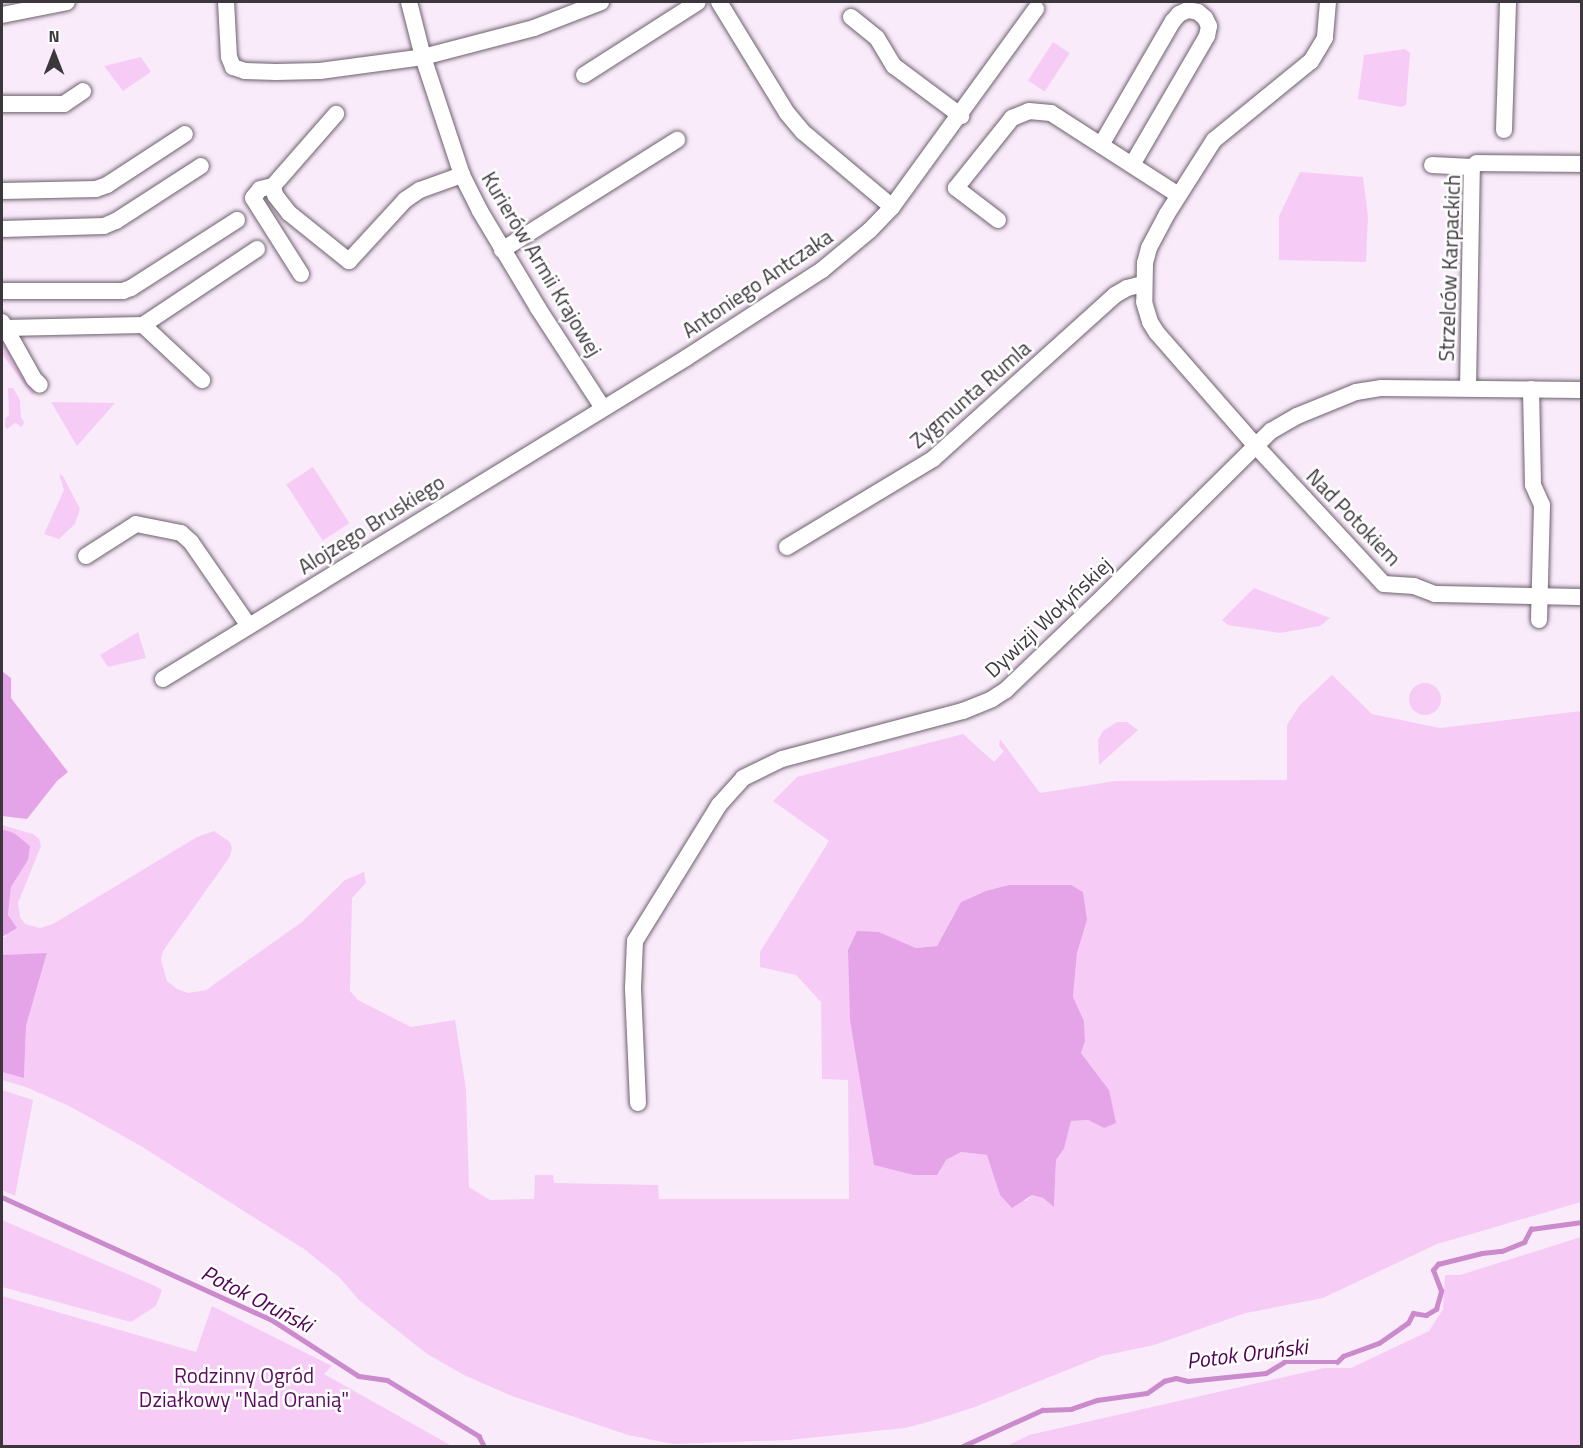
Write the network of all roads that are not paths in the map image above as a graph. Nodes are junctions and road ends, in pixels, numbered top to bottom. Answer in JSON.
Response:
{"nodes":[{"id":1,"x":67,"y":2,"type":"edge"},
{"id":2,"x":226,"y":2,"type":"edge"},
{"id":3,"x":409,"y":2,"type":"edge"},
{"id":4,"x":600,"y":2,"type":"edge"},
{"id":5,"x":698,"y":2,"type":"edge"},
{"id":6,"x":718,"y":2,"type":"edge"},
{"id":7,"x":1328,"y":2,"type":"edge"},
{"id":8,"x":1508,"y":2,"type":"edge"},
{"id":9,"x":1036,"y":9,"type":"dead end"},
{"id":10,"x":2,"y":15,"type":"edge"},
{"id":11,"x":851,"y":17,"type":"dead end"},
{"id":12,"x":423,"y":57,"type":"junction"},
{"id":13,"x":584,"y":75,"type":"dead end"},
{"id":14,"x":84,"y":91,"type":"dead end"},
{"id":15,"x":2,"y":104,"type":"edge"},
{"id":16,"x":336,"y":114,"type":"dead end"},
{"id":17,"x":961,"y":116,"type":"junction"},
{"id":18,"x":1504,"y":130,"type":"dead end"},
{"id":19,"x":185,"y":134,"type":"dead end"},
{"id":20,"x":677,"y":140,"type":"dead end"},
{"id":21,"x":1101,"y":145,"type":"junction"},
{"id":22,"x":1581,"y":164,"type":"edge"},
{"id":23,"x":1132,"y":165,"type":"junction"},
{"id":24,"x":1432,"y":165,"type":"dead end"},
{"id":25,"x":201,"y":166,"type":"dead end"},
{"id":26,"x":1472,"y":167,"type":"junction"},
{"id":27,"x":462,"y":175,"type":"junction"},
{"id":28,"x":273,"y":186,"type":"junction"},
{"id":29,"x":2,"y":191,"type":"edge"},
{"id":30,"x":1179,"y":195,"type":"junction"},
{"id":31,"x":892,"y":207,"type":"junction"},
{"id":32,"x":237,"y":220,"type":"dead end"},
{"id":33,"x":998,"y":220,"type":"dead end"},
{"id":34,"x":2,"y":229,"type":"edge"},
{"id":35,"x":257,"y":249,"type":"dead end"},
{"id":36,"x":502,"y":250,"type":"junction"},
{"id":37,"x":301,"y":273,"type":"dead end"},
{"id":38,"x":1143,"y":284,"type":"junction"},
{"id":39,"x":2,"y":291,"type":"edge"},
{"id":40,"x":3,"y":325,"type":"edge"},
{"id":41,"x":143,"y":325,"type":"junction"},
{"id":42,"x":202,"y":380,"type":"dead end"},
{"id":43,"x":40,"y":385,"type":"dead end"},
{"id":44,"x":1468,"y":388,"type":"junction"},
{"id":45,"x":1531,"y":389,"type":"junction"},
{"id":46,"x":1581,"y":390,"type":"edge"},
{"id":47,"x":603,"y":408,"type":"junction"},
{"id":48,"x":1256,"y":446,"type":"junction"},
{"id":49,"x":787,"y":547,"type":"dead end"},
{"id":50,"x":86,"y":556,"type":"dead end"},
{"id":51,"x":1540,"y":597,"type":"junction"},
{"id":52,"x":1581,"y":597,"type":"edge"},
{"id":53,"x":1539,"y":620,"type":"dead end"},
{"id":54,"x":249,"y":626,"type":"junction"},
{"id":55,"x":164,"y":679,"type":"dead end"},
{"id":56,"x":638,"y":1103,"type":"dead end"}],
"edges":[{"from":1,"to":10,"type":"street"},
{"from":2,"to":12,"type":"street"},
{"from":3,"to":12,"type":"street","name":"Kurierów Armii Krajowej"},
{"from":4,"to":12,"type":"street"},
{"from":5,"to":13,"type":"street"},
{"from":6,"to":31,"type":"street"},
{"from":7,"to":30,"type":"street"},
{"from":8,"to":18,"type":"street"},
{"from":9,"to":17,"type":"street","name":"Antoniego Antczaka"},
{"from":11,"to":17,"type":"street"},
{"from":12,"to":27,"type":"street","name":"Kurierów Armii Krajowej"},
{"from":14,"to":15,"type":"street"},
{"from":16,"to":28,"type":"street"},
{"from":17,"to":31,"type":"street","name":"Antoniego Antczaka"},
{"from":19,"to":29,"type":"street"},
{"from":20,"to":36,"type":"street"},
{"from":21,"to":23,"type":"street"},
{"from":21,"to":23,"type":"street"},
{"from":21,"to":33,"type":"street"},
{"from":22,"to":26,"type":"street","name":"Strzelców Karpackich"},
{"from":23,"to":30,"type":"street"},
{"from":24,"to":26,"type":"street"},
{"from":25,"to":34,"type":"street"},
{"from":26,"to":44,"type":"street","name":"Strzelców Karpackich"},
{"from":27,"to":28,"type":"street"},
{"from":27,"to":36,"type":"street","name":"Kurierów Armii Krajowej"},
{"from":28,"to":37,"type":"street"},
{"from":30,"to":38,"type":"street"},
{"from":31,"to":47,"type":"street","name":"Antoniego Antczaka"},
{"from":32,"to":39,"type":"street"},
{"from":35,"to":41,"type":"street"},
{"from":36,"to":47,"type":"street","name":"Kurierów Armii Krajowej"},
{"from":38,"to":48,"type":"street"},
{"from":38,"to":49,"type":"street","name":"Zygmunta Rumla"},
{"from":40,"to":41,"type":"street"},
{"from":40,"to":43,"type":"street"},
{"from":41,"to":42,"type":"street"},
{"from":44,"to":45,"type":"street","name":"Dywizji Wołyńskiej"},
{"from":44,"to":48,"type":"street","name":"Dywizji Wołyńskiej"},
{"from":45,"to":46,"type":"street","name":"Dywizji Wołyńskiej"},
{"from":45,"to":51,"type":"street"},
{"from":47,"to":54,"type":"street","name":"Alojzego Bruskiego"},
{"from":48,"to":51,"type":"street","name":"Nad Potokiem"},
{"from":48,"to":56,"type":"street","name":"Dywizji Wołyńskiej"},
{"from":50,"to":54,"type":"street"},
{"from":51,"to":52,"type":"street","name":"Nad Potokiem"},
{"from":51,"to":53,"type":"street"},
{"from":54,"to":55,"type":"street","name":"Alojzego Bruskiego"}]}
